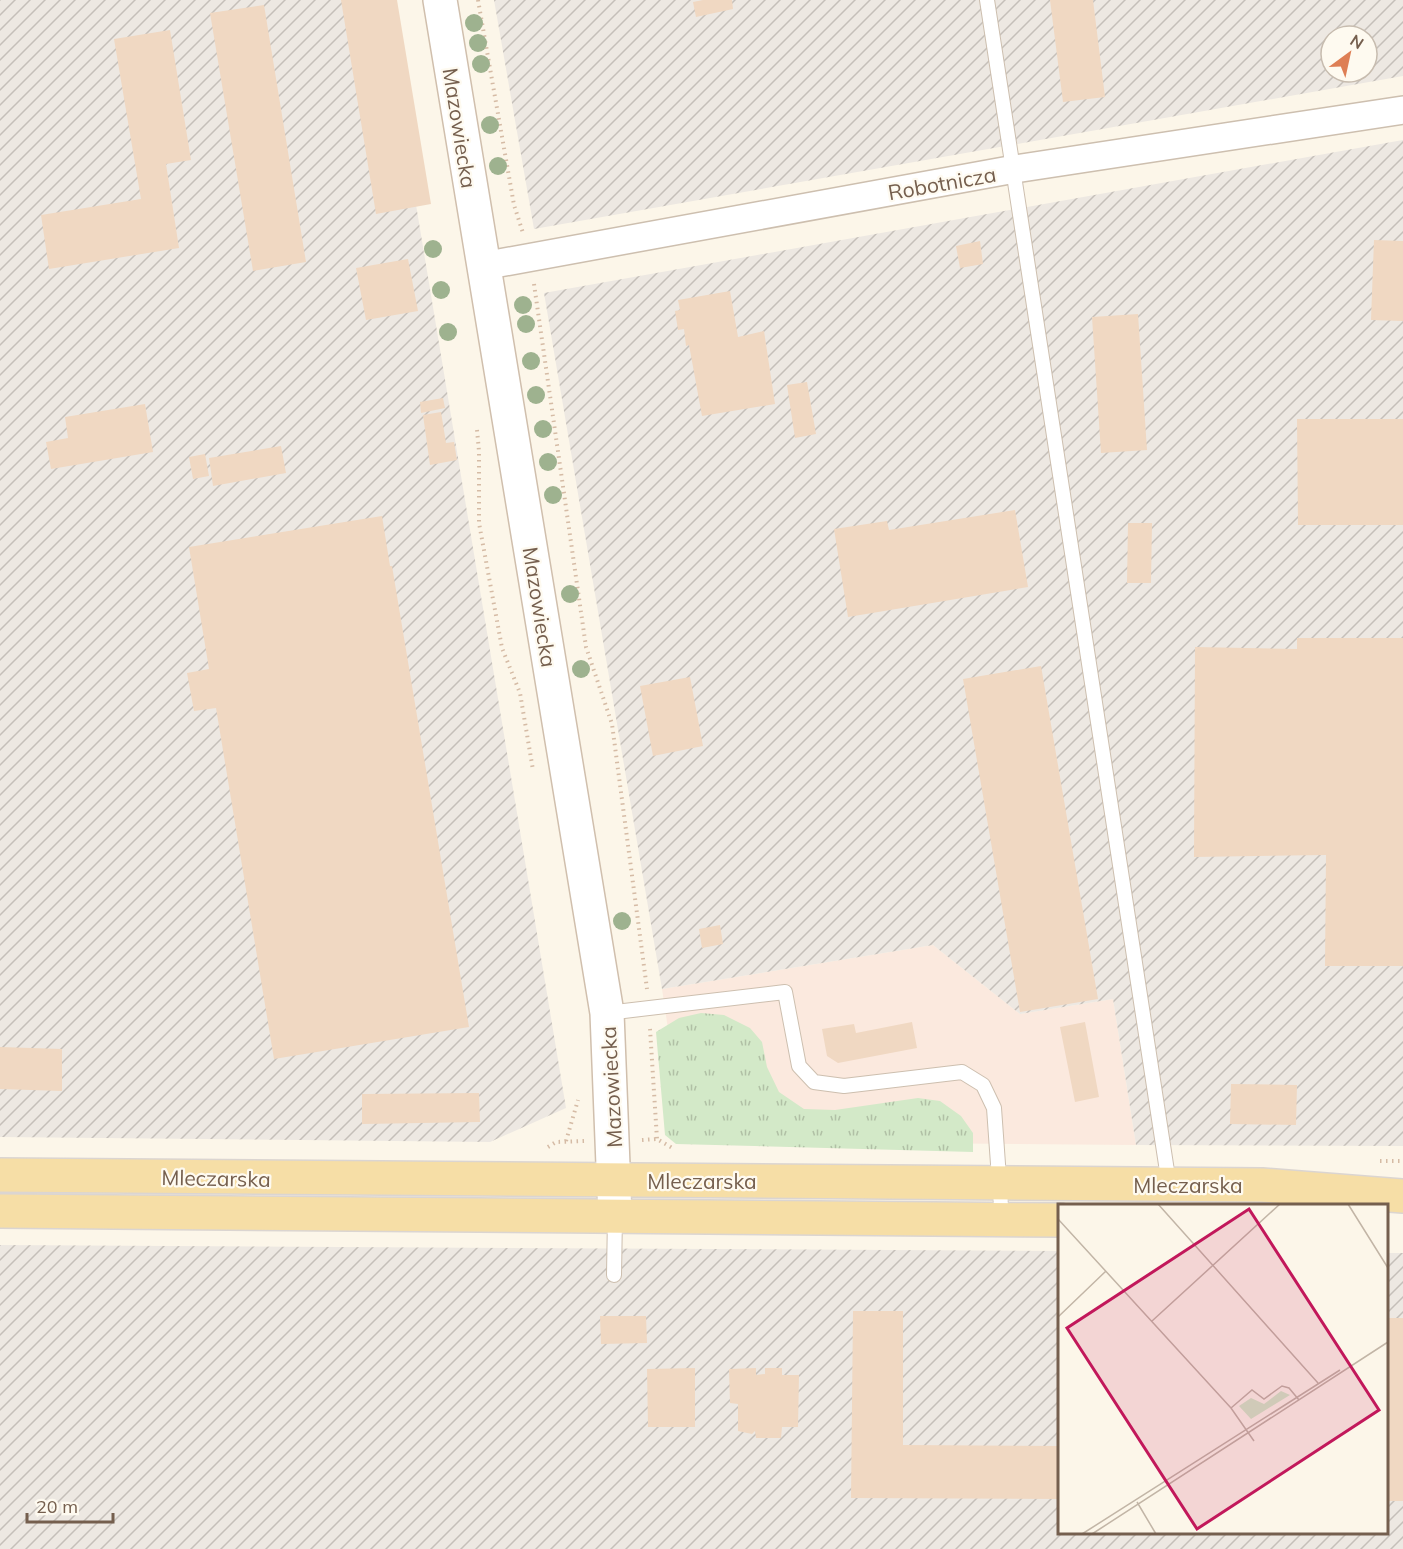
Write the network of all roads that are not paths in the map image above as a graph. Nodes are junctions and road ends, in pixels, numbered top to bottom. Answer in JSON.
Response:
{"nodes":[{"id":1,"x":440,"y":0,"type":"edge"},
{"id":2,"x":987,"y":0,"type":"edge"},
{"id":3,"x":1403,"y":110,"type":"edge"},
{"id":4,"x":1015,"y":169,"type":"junction"},
{"id":5,"x":483,"y":266,"type":"junction"},
{"id":6,"x":607,"y":1013,"type":"junction"},
{"id":7,"x":0,"y":1175,"type":"edge"},
{"id":8,"x":615,"y":1180,"type":"junction"},
{"id":9,"x":1000,"y":1184,"type":"junction"},
{"id":10,"x":1169,"y":1185,"type":"junction"},
{"id":11,"x":1403,"y":1196,"type":"edge"},
{"id":12,"x":0,"y":1211,"type":"edge"},
{"id":13,"x":1403,"y":1211,"type":"edge"},
{"id":14,"x":1388,"y":1212,"type":"edge"},
{"id":15,"x":615,"y":1216,"type":"junction"},
{"id":16,"x":1002,"y":1220,"type":"junction"},
{"id":17,"x":1058,"y":1220,"type":"edge"},
{"id":18,"x":614,"y":1275,"type":"dead end"}],
"edges":[{"from":1,"to":5,"type":"street","name":"Mazowiecka"},
{"from":2,"to":4,"type":"lane"},
{"from":3,"to":4,"type":"street","name":"Robotnicza"},
{"from":4,"to":5,"type":"street","name":"Robotnicza"},
{"from":4,"to":10,"type":"lane"},
{"from":5,"to":6,"type":"street","name":"Mazowiecka"},
{"from":6,"to":8,"type":"street","name":"Mazowiecka"},
{"from":6,"to":9,"type":"lane"},
{"from":7,"to":8,"type":"main road","name":"Mleczarska"},
{"from":8,"to":9,"type":"main road","name":"Mleczarska"},
{"from":8,"to":15,"type":"street","name":"Mazowiecka"},
{"from":9,"to":10,"type":"main road","name":"Mleczarska"},
{"from":9,"to":16,"type":"lane"},
{"from":10,"to":11,"type":"main road","name":"Mleczarska"},
{"from":12,"to":15,"type":"main road","name":"Mleczarska"},
{"from":13,"to":14,"type":"main road"},
{"from":15,"to":16,"type":"main road","name":"Mleczarska"},
{"from":15,"to":18,"type":"lane"},
{"from":16,"to":17,"type":"main road","name":"Mleczarska"}]}
